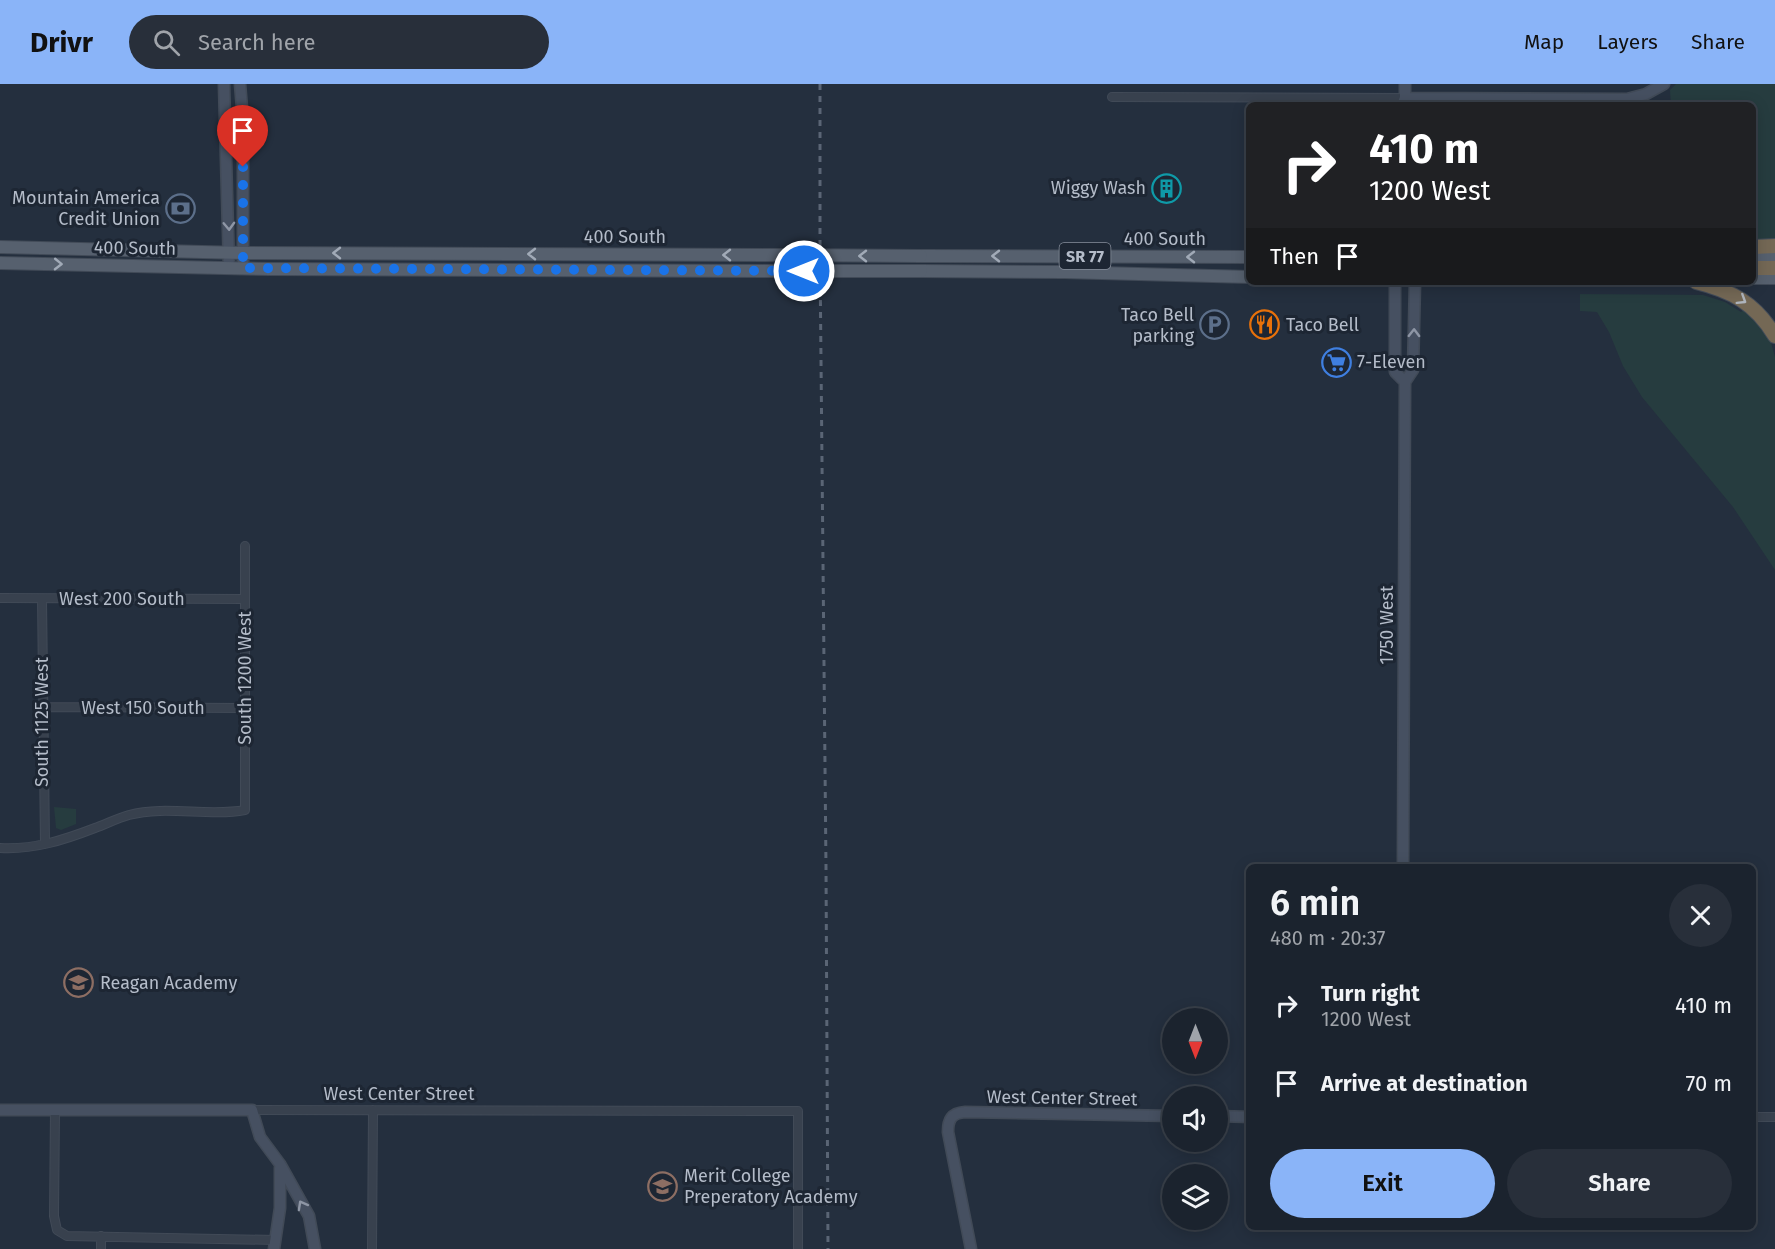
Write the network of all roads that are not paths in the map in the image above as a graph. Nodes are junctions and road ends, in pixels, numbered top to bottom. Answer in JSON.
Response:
{"nodes":[{"id":1,"x":224,"y":84,"type":"edge"},
{"id":2,"x":240,"y":84,"type":"edge"},
{"id":3,"x":1405,"y":84,"type":"edge"},
{"id":4,"x":1663,"y":85,"type":"edge"},
{"id":5,"x":1112,"y":97,"type":"dead end"},
{"id":6,"x":1356,"y":102,"type":"edge"},
{"id":7,"x":1405,"y":102,"type":"edge"},
{"id":8,"x":1460,"y":102,"type":"edge"},
{"id":9,"x":1775,"y":246,"type":"edge"},
{"id":10,"x":0,"y":247,"type":"edge"},
{"id":11,"x":1756,"y":247,"type":"edge"},
{"id":12,"x":229,"y":252,"type":"junction"},
{"id":13,"x":243,"y":253,"type":"junction"},
{"id":14,"x":1756,"y":255,"type":"edge"},
{"id":15,"x":1775,"y":255,"type":"edge"},
{"id":16,"x":1246,"y":257,"type":"edge"},
{"id":17,"x":0,"y":263,"type":"edge"},
{"id":18,"x":229,"y":268,"type":"junction"},
{"id":19,"x":243,"y":268,"type":"junction"},
{"id":20,"x":1756,"y":268,"type":"edge"},
{"id":21,"x":1775,"y":268,"type":"edge"},
{"id":22,"x":1246,"y":276,"type":"edge"},
{"id":23,"x":1756,"y":278,"type":"edge"},
{"id":24,"x":1775,"y":278,"type":"edge"},
{"id":25,"x":1395,"y":285,"type":"edge"},
{"id":26,"x":1415,"y":285,"type":"edge"},
{"id":27,"x":1705,"y":285,"type":"edge"},
{"id":28,"x":1775,"y":336,"type":"edge"},
{"id":29,"x":1405,"y":382,"type":"junction"},
{"id":30,"x":245,"y":546,"type":"dead end"},
{"id":31,"x":0,"y":598,"type":"edge"},
{"id":32,"x":245,"y":598,"type":"junction"},
{"id":33,"x":42,"y":599,"type":"junction"},
{"id":34,"x":42,"y":707,"type":"junction"},
{"id":35,"x":244,"y":708,"type":"junction"},
{"id":36,"x":45,"y":844,"type":"junction"},
{"id":37,"x":0,"y":848,"type":"edge"},
{"id":38,"x":1403,"y":864,"type":"edge"},
{"id":39,"x":0,"y":1110,"type":"edge"},
{"id":40,"x":55,"y":1110,"type":"junction"},
{"id":41,"x":252,"y":1110,"type":"junction"},
{"id":42,"x":373,"y":1110,"type":"junction"},
{"id":43,"x":1162,"y":1116,"type":"edge"},
{"id":44,"x":1228,"y":1116,"type":"edge"},
{"id":45,"x":1246,"y":1117,"type":"edge"},
{"id":46,"x":1756,"y":1117,"type":"edge"},
{"id":47,"x":1775,"y":1117,"type":"edge"},
{"id":48,"x":280,"y":1164,"type":"junction"},
{"id":49,"x":101,"y":1236,"type":"junction"},
{"id":50,"x":274,"y":1244,"type":"edge"},
{"id":51,"x":101,"y":1249,"type":"edge"},
{"id":52,"x":315,"y":1249,"type":"edge"},
{"id":53,"x":372,"y":1249,"type":"edge"},
{"id":54,"x":798,"y":1249,"type":"edge"},
{"id":55,"x":971,"y":1249,"type":"edge"}],
"edges":[{"from":1,"to":12,"type":"street","one_way":true},
{"from":2,"to":13,"type":"street"},
{"from":3,"to":7,"type":"street"},
{"from":4,"to":8,"type":"street"},
{"from":5,"to":6,"type":"street"},
{"from":9,"to":11,"type":"highway"},
{"from":10,"to":12,"type":"main road","name":"400 South","number":"SR 77"},
{"from":12,"to":13,"type":"main road","name":"400 South","number":"SR 77"},
{"from":12,"to":18,"type":"street"},
{"from":16,"to":13,"type":"main road","name":"400 South","number":"SR 77","one_way":true,"bridge":true},
{"from":13,"to":19,"type":"street"},
{"from":14,"to":15,"type":"main road"},
{"from":17,"to":18,"type":"main road","name":"400 South","number":"SR 77","one_way":true},
{"from":18,"to":19,"type":"main road","name":"400 South","number":"SR 77"},
{"from":19,"to":22,"type":"main road","name":"400 South","number":"SR 77","bridge":true},
{"from":20,"to":21,"type":"highway"},
{"from":23,"to":24,"type":"main road"},
{"from":25,"to":29,"type":"street","name":"1750 West"},
{"from":29,"to":26,"type":"street","name":"1750 West","one_way":true},
{"from":27,"to":28,"type":"highway","one_way":true},
{"from":29,"to":38,"type":"street","name":"1750 West"},
{"from":30,"to":32,"type":"street","name":"South 1200 West"},
{"from":31,"to":33,"type":"street","name":"West 200 South"},
{"from":32,"to":33,"type":"street","name":"West 200 South"},
{"from":32,"to":35,"type":"street","name":"South 1200 West"},
{"from":33,"to":34,"type":"street","name":"South 1125 West"},
{"from":34,"to":35,"type":"street","name":"West 150 South"},
{"from":34,"to":36,"type":"street","name":"South 1125 West"},
{"from":35,"to":36,"type":"street","name":"South 1200 West"},
{"from":36,"to":37,"type":"street"},
{"from":39,"to":40,"type":"street","name":"West Center Street"},
{"from":40,"to":41,"type":"street","name":"West Center Street"},
{"from":40,"to":49,"type":"street"},
{"from":41,"to":42,"type":"street","name":"West Center Street"},
{"from":41,"to":48,"type":"street"},
{"from":42,"to":53,"type":"street"},
{"from":42,"to":54,"type":"street","name":"West Center Street"},
{"from":43,"to":55,"type":"street","name":"West Center Street"},
{"from":44,"to":45,"type":"street"},
{"from":46,"to":47,"type":"street"},
{"from":48,"to":50,"type":"street"},
{"from":52,"to":48,"type":"street","one_way":true},
{"from":49,"to":50,"type":"street"},
{"from":49,"to":51,"type":"street"}]}
